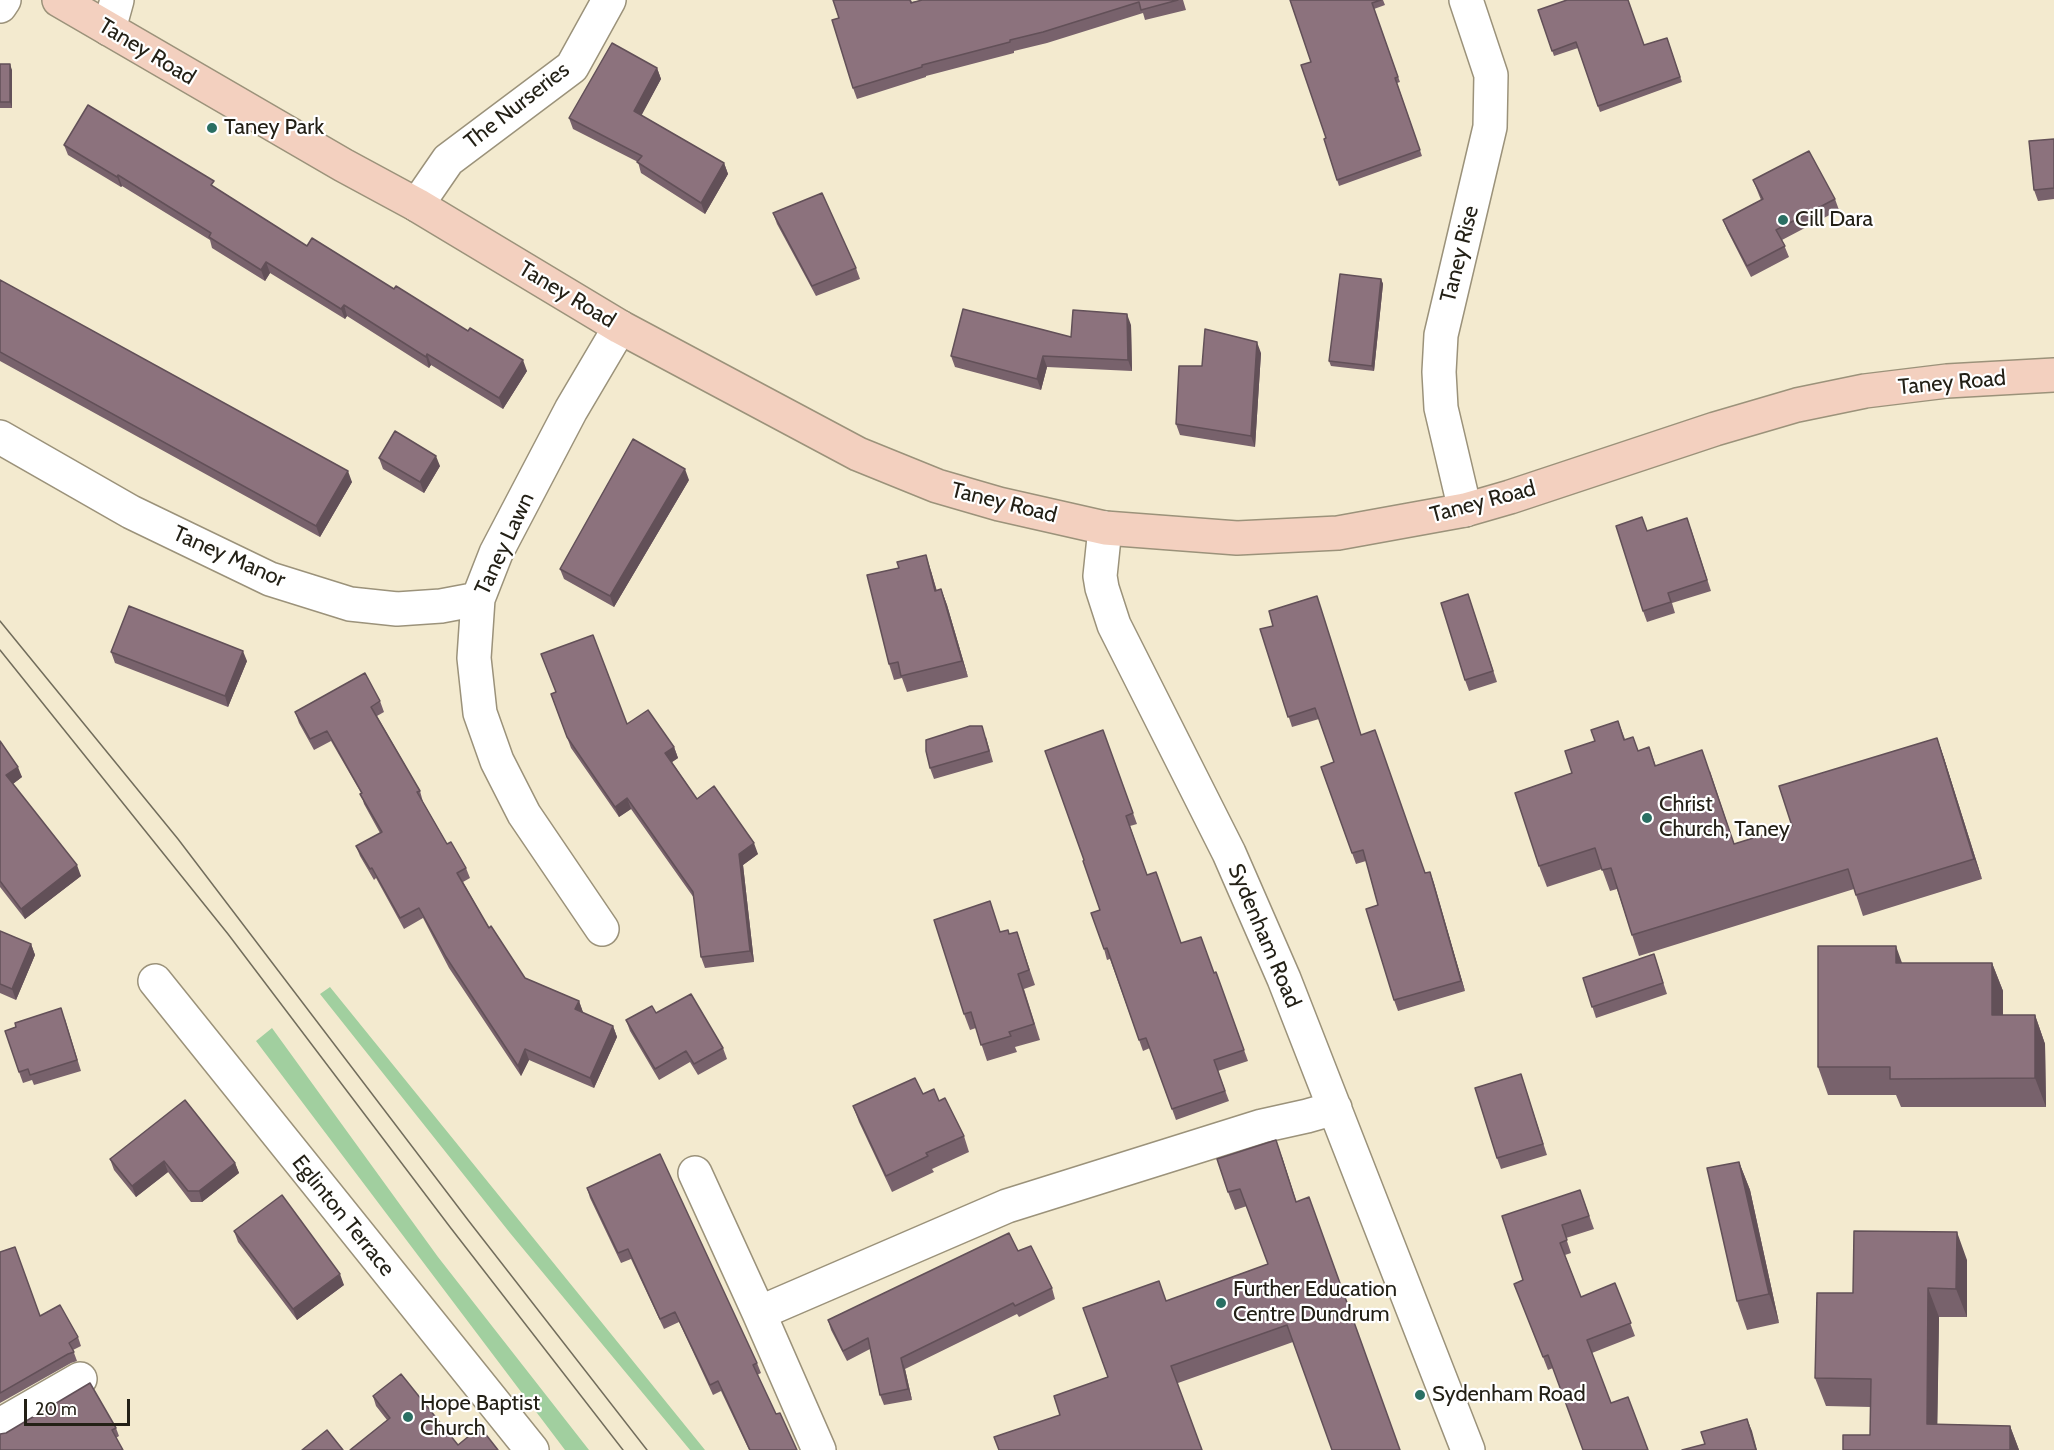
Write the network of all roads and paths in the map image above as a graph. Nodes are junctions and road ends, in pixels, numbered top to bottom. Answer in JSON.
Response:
{"nodes":[{"id":1,"x":4,"y":0,"type":"edge"},
{"id":2,"x":59,"y":0,"type":"edge"},
{"id":3,"x":609,"y":0,"type":"edge"},
{"id":4,"x":1466,"y":0,"type":"edge"},
{"id":5,"x":0,"y":6,"type":"edge"},
{"id":6,"x":113,"y":14,"type":"edge"},
{"id":7,"x":417,"y":205,"type":"junction"},
{"id":8,"x":620,"y":327,"type":"junction"},
{"id":9,"x":2054,"y":375,"type":"edge"},
{"id":10,"x":0,"y":437,"type":"edge"},
{"id":11,"x":1464,"y":510,"type":"junction"},
{"id":12,"x":1105,"y":528,"type":"junction"},
{"id":13,"x":478,"y":599,"type":"junction"},
{"id":14,"x":602,"y":929,"type":"dead end"},
{"id":15,"x":155,"y":981,"type":"dead end"},
{"id":16,"x":1335,"y":1108,"type":"junction"},
{"id":17,"x":694,"y":1173,"type":"dead end"},
{"id":18,"x":759,"y":1312,"type":"junction"},
{"id":19,"x":80,"y":1378,"type":"dead end"},
{"id":20,"x":0,"y":1425,"type":"edge"},
{"id":21,"x":532,"y":1450,"type":"edge"},
{"id":22,"x":819,"y":1450,"type":"edge"},
{"id":23,"x":1468,"y":1450,"type":"edge"}],
"edges":[{"from":1,"to":5,"type":"street"},
{"from":2,"to":6,"type":"main road","name":"Taney Road"},
{"from":3,"to":7,"type":"street","name":"The Nurseries"},
{"from":4,"to":11,"type":"street","name":"Taney Rise"},
{"from":6,"to":7,"type":"main road","name":"Taney Road"},
{"from":7,"to":8,"type":"main road","name":"Taney Road"},
{"from":8,"to":12,"type":"main road","name":"Taney Road"},
{"from":8,"to":13,"type":"street","name":"Taney Lawn"},
{"from":9,"to":11,"type":"main road","name":"Taney Road"},
{"from":10,"to":13,"type":"street","name":"Taney Manor"},
{"from":11,"to":12,"type":"main road","name":"Taney Road"},
{"from":12,"to":16,"type":"street","name":"Sydenham Road"},
{"from":13,"to":14,"type":"street","name":"Taney Lawn"},
{"from":15,"to":21,"type":"street","name":"Eglinton Terrace"},
{"from":16,"to":18,"type":"street"},
{"from":16,"to":23,"type":"street","name":"Sydenham Road"},
{"from":17,"to":18,"type":"street"},
{"from":18,"to":22,"type":"street"},
{"from":19,"to":20,"type":"street"}]}
